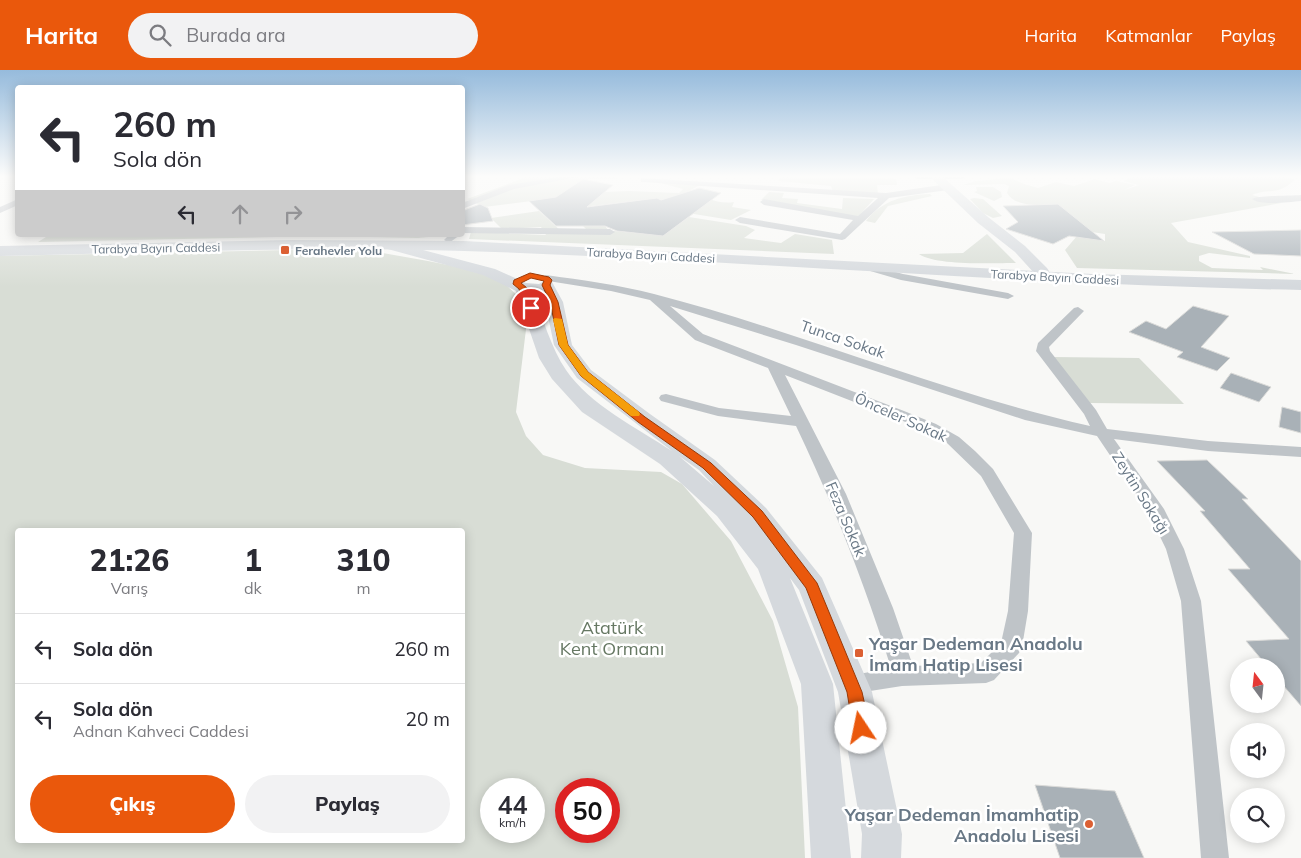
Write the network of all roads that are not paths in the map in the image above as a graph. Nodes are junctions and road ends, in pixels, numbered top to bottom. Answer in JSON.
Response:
{"nodes":[{"id":1,"x":831,"y":214,"type":"edge"},
{"id":2,"x":867,"y":214,"type":"edge"},
{"id":3,"x":977,"y":214,"type":"edge"},
{"id":4,"x":861,"y":219,"type":"junction"},
{"id":5,"x":740,"y":220,"type":"dead end"},
{"id":6,"x":465,"y":230,"type":"edge"},
{"id":7,"x":610,"y":232,"type":"dead end"},
{"id":8,"x":395,"y":243,"type":"junction"},
{"id":9,"x":449,"y":244,"type":"edge"},
{"id":10,"x":2,"y":248,"type":"edge"},
{"id":11,"x":864,"y":266,"type":"junction"},
{"id":12,"x":1042,"y":274,"type":"junction"},
{"id":13,"x":533,"y":280,"type":"junction"},
{"id":14,"x":1301,"y":281,"type":"edge"},
{"id":15,"x":572,"y":283,"type":"joint"},
{"id":16,"x":1301,"y":286,"type":"edge"},
{"id":17,"x":652,"y":296,"type":"junction"},
{"id":18,"x":1008,"y":296,"type":"dead end"},
{"id":19,"x":1078,"y":311,"type":"dead end"},
{"id":20,"x":774,"y":367,"type":"junction"},
{"id":21,"x":666,"y":398,"type":"dead end"},
{"id":22,"x":802,"y":422,"type":"junction"},
{"id":23,"x":1102,"y":433,"type":"junction"},
{"id":24,"x":1301,"y":452,"type":"edge"},
{"id":25,"x":905,"y":676,"type":"junction"},
{"id":26,"x":851,"y":684,"type":"junction"},
{"id":27,"x":831,"y":858,"type":"edge"},
{"id":28,"x":881,"y":858,"type":"edge"},
{"id":29,"x":1216,"y":858,"type":"edge"}],
"edges":[{"from":1,"to":4,"type":"street"},
{"from":2,"to":4,"type":"street"},
{"from":3,"to":12,"type":"main road"},
{"from":4,"to":5,"type":"street"},
{"from":6,"to":7,"type":"street"},
{"from":8,"to":9,"type":"main road","name":"Tarabya Bayırı Caddesi"},
{"from":8,"to":10,"type":"main road","name":"Tarabya Bayırı Caddesi"},
{"from":8,"to":13,"type":"main road"},
{"from":9,"to":11,"type":"main road","name":"Tarabya Bayırı Caddesi"},
{"from":9,"to":12,"type":"main road","name":"Tarabya Bayırı Caddesi"},
{"from":9,"to":13,"type":"main road"},
{"from":11,"to":12,"type":"main road","name":"Tarabya Bayırı Caddesi"},
{"from":11,"to":18,"type":"street"},
{"from":12,"to":14,"type":"main road","name":"Tarabya Bayırı Caddesi"},
{"from":12,"to":16,"type":"main road","name":"Tarabya Bayırı Caddesi"},
{"from":13,"to":15,"type":"street"},
{"from":13,"to":26,"type":"main road"},
{"from":13,"to":27,"type":"main road"},
{"from":15,"to":17,"type":"street","name":"Tunca Sokak"},
{"from":17,"to":20,"type":"street","name":"Önceler Sokak"},
{"from":17,"to":23,"type":"street","name":"Tunca Sokak"},
{"from":19,"to":23,"type":"street","name":"Zeytin Sokağı"},
{"from":20,"to":22,"type":"street","name":"Feza Sokak"},
{"from":20,"to":25,"type":"street","name":"Önceler Sokak"},
{"from":21,"to":22,"type":"street"},
{"from":22,"to":25,"type":"street","name":"Feza Sokak"},
{"from":23,"to":24,"type":"street","name":"Tunca Sokak"},
{"from":23,"to":29,"type":"street","name":"Zeytin Sokağı"},
{"from":25,"to":26,"type":"street","name":"Önceler Sokak"},
{"from":26,"to":28,"type":"main road"}]}
